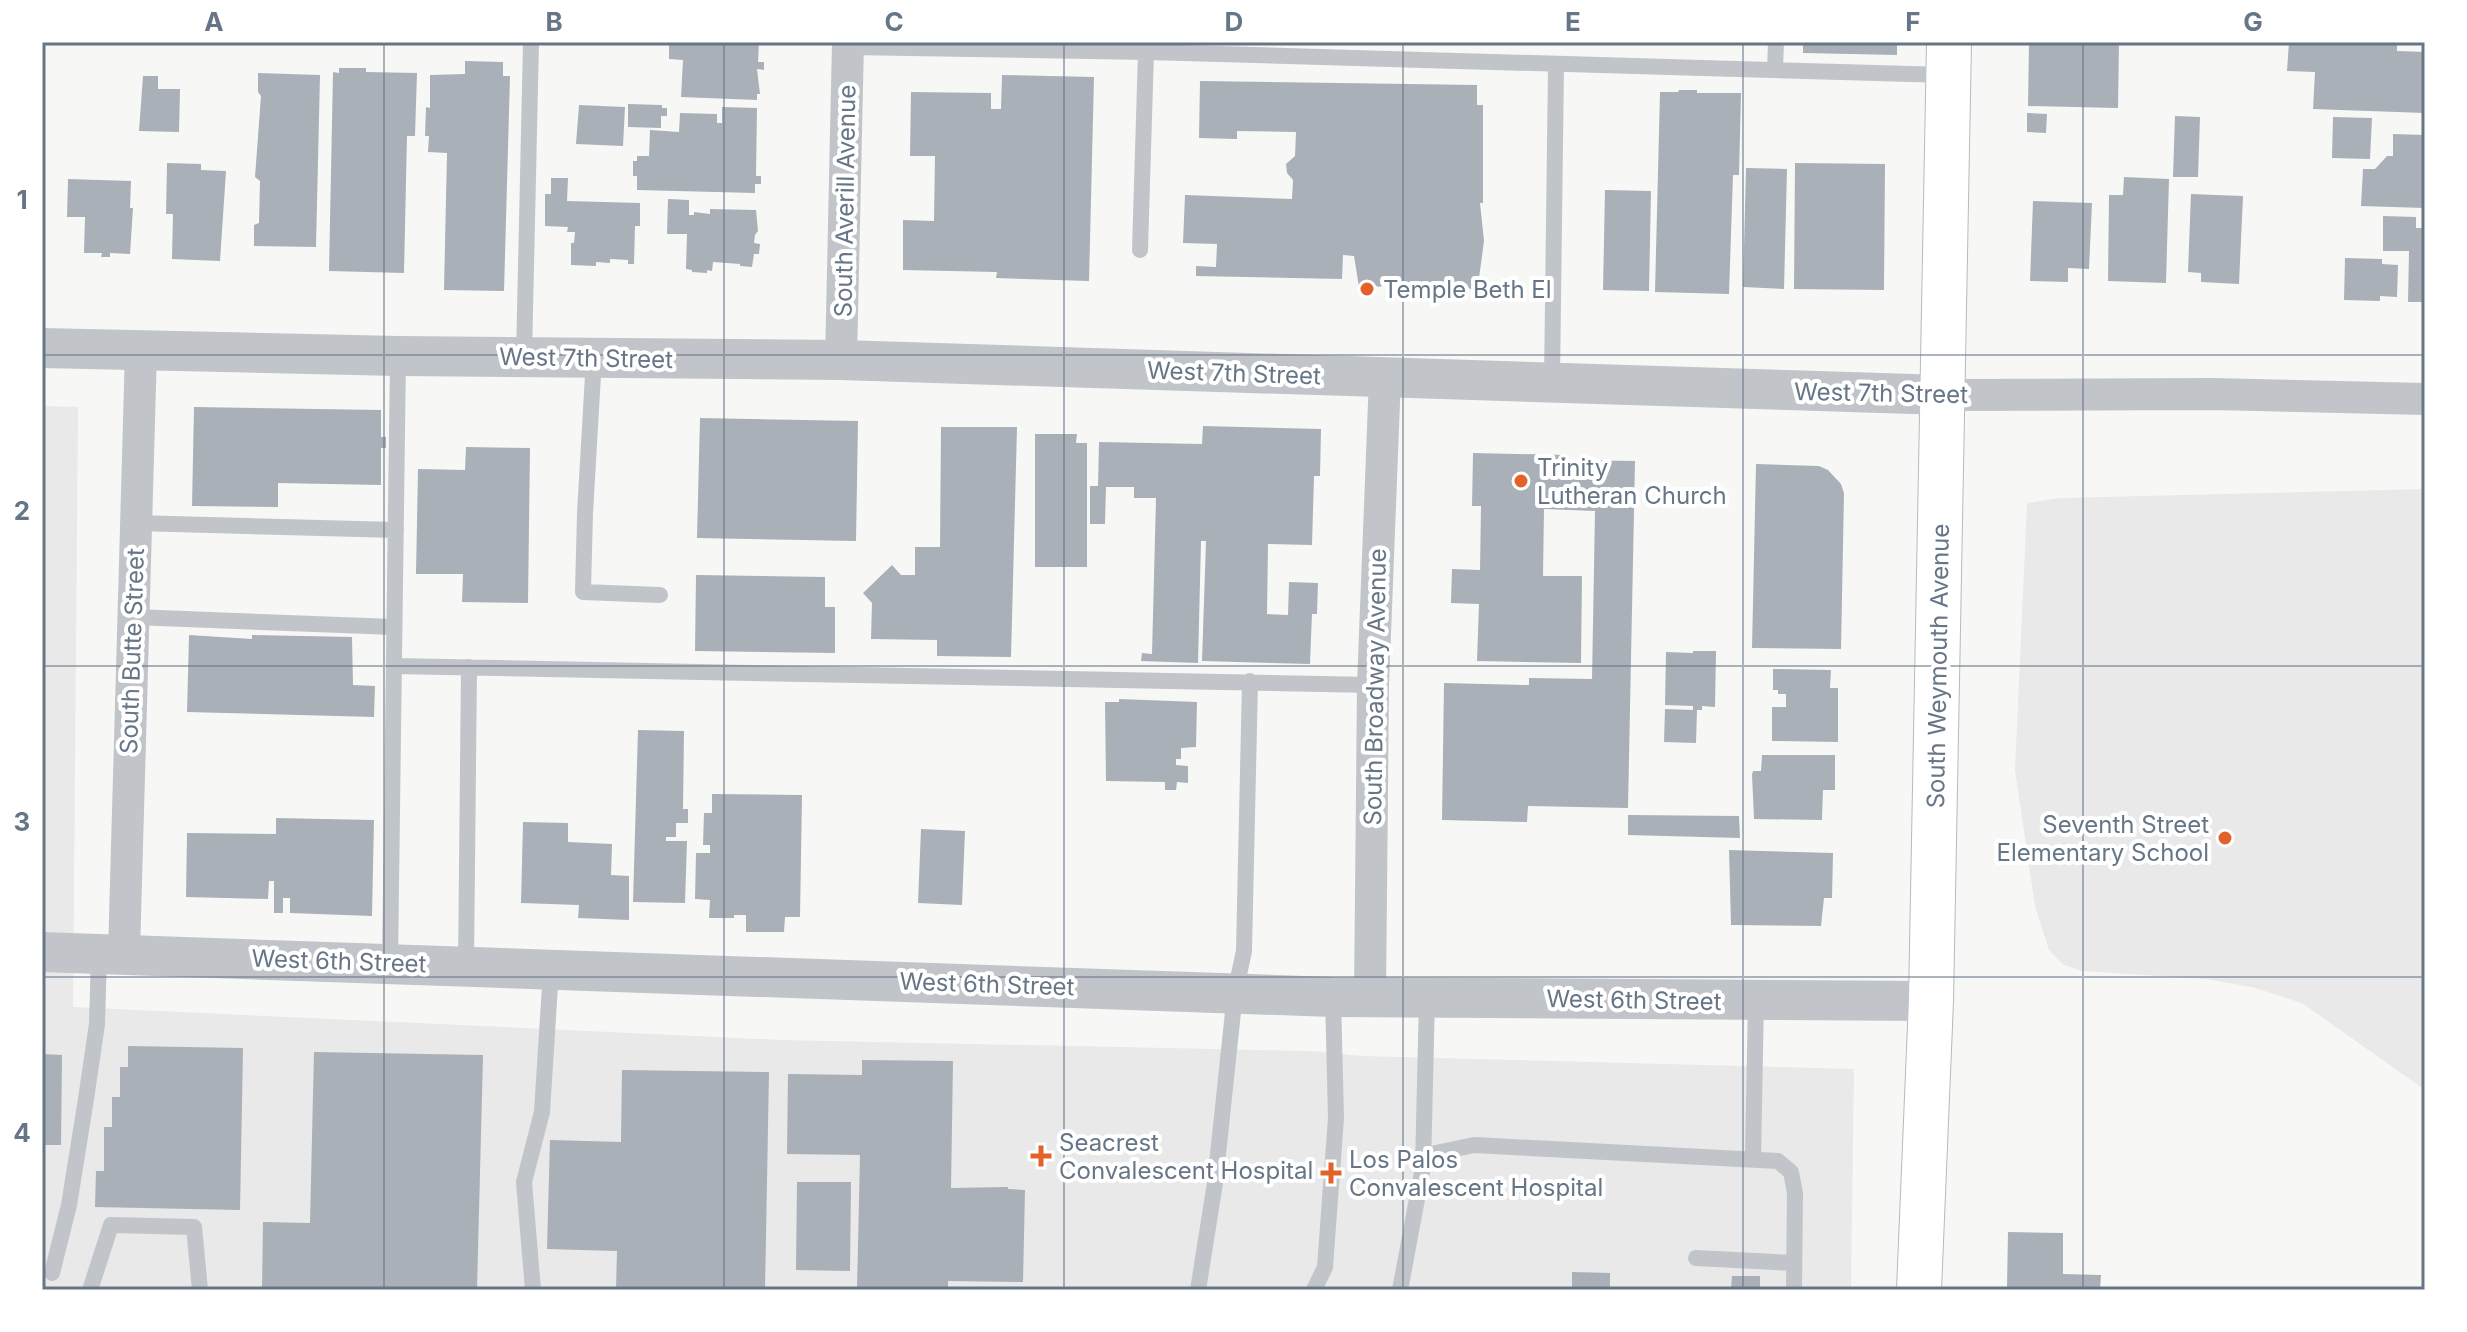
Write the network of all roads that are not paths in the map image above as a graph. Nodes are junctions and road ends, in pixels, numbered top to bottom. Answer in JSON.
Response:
{"nodes":[{"id":1,"x":531,"y":42,"type":"edge"},
{"id":2,"x":1776,"y":42,"type":"edge"},
{"id":3,"x":848,"y":44,"type":"edge"},
{"id":4,"x":1146,"y":52,"type":"junction"},
{"id":5,"x":1948,"y":58,"type":"edge"},
{"id":6,"x":1556,"y":64,"type":"junction"},
{"id":7,"x":1775,"y":70,"type":"junction"},
{"id":8,"x":1140,"y":250,"type":"dead end"},
{"id":9,"x":42,"y":348,"type":"edge"},
{"id":10,"x":141,"y":350,"type":"junction"},
{"id":11,"x":398,"y":356,"type":"junction"},
{"id":12,"x":524,"y":358,"type":"junction"},
{"id":13,"x":594,"y":358,"type":"junction"},
{"id":14,"x":841,"y":360,"type":"junction"},
{"id":15,"x":1385,"y":377,"type":"junction"},
{"id":16,"x":1552,"y":383,"type":"junction"},
{"id":17,"x":1944,"y":395,"type":"junction"},
{"id":18,"x":2425,"y":399,"type":"edge"},
{"id":19,"x":136,"y":523,"type":"junction"},
{"id":20,"x":396,"y":530,"type":"junction"},
{"id":21,"x":660,"y":595,"type":"dead end"},
{"id":22,"x":133,"y":617,"type":"junction"},
{"id":23,"x":394,"y":627,"type":"junction"},
{"id":24,"x":394,"y":666,"type":"junction"},
{"id":25,"x":469,"y":667,"type":"junction"},
{"id":26,"x":1250,"y":681,"type":"junction"},
{"id":27,"x":1373,"y":685,"type":"junction"},
{"id":28,"x":42,"y":952,"type":"edge"},
{"id":29,"x":112,"y":953,"type":"junction"},
{"id":30,"x":390,"y":963,"type":"junction"},
{"id":31,"x":466,"y":966,"type":"junction"},
{"id":32,"x":551,"y":969,"type":"junction"},
{"id":33,"x":1235,"y":993,"type":"junction"},
{"id":34,"x":1351,"y":997,"type":"junction"},
{"id":35,"x":1427,"y":998,"type":"junction"},
{"id":36,"x":1756,"y":1001,"type":"junction"},
{"id":37,"x":1931,"y":1001,"type":"junction"},
{"id":38,"x":1753,"y":1158,"type":"junction"},
{"id":39,"x":1423,"y":1167,"type":"junction"},
{"id":40,"x":1696,"y":1258,"type":"dead end"},
{"id":41,"x":1794,"y":1263,"type":"junction"},
{"id":42,"x":52,"y":1273,"type":"dead end"},
{"id":43,"x":90,"y":1290,"type":"edge"},
{"id":44,"x":200,"y":1290,"type":"edge"},
{"id":45,"x":533,"y":1290,"type":"edge"},
{"id":46,"x":1198,"y":1290,"type":"edge"},
{"id":47,"x":1314,"y":1290,"type":"edge"},
{"id":48,"x":1400,"y":1290,"type":"edge"},
{"id":49,"x":1794,"y":1290,"type":"edge"},
{"id":50,"x":1919,"y":1290,"type":"edge"}],
"edges":[{"from":1,"to":12,"type":"lane"},
{"from":2,"to":7,"type":"lane"},
{"from":3,"to":4,"type":"lane"},
{"from":3,"to":14,"type":"street","name":"South Averill Avenue"},
{"from":4,"to":6,"type":"lane"},
{"from":4,"to":8,"type":"lane"},
{"from":5,"to":7,"type":"lane"},
{"from":5,"to":17,"type":"main road","name":"South Weymouth Avenue"},
{"from":6,"to":7,"type":"lane"},
{"from":6,"to":16,"type":"lane"},
{"from":9,"to":10,"type":"street","name":"West 7th Street"},
{"from":10,"to":11,"type":"street","name":"West 7th Street"},
{"from":10,"to":19,"type":"street","name":"South Butte Street"},
{"from":11,"to":12,"type":"street","name":"West 7th Street"},
{"from":11,"to":20,"type":"lane"},
{"from":12,"to":13,"type":"street","name":"West 7th Street"},
{"from":13,"to":14,"type":"street","name":"West 7th Street"},
{"from":13,"to":21,"type":"lane"},
{"from":14,"to":15,"type":"street","name":"West 7th Street"},
{"from":15,"to":16,"type":"street","name":"West 7th Street"},
{"from":15,"to":27,"type":"street","name":"South Broadway Avenue"},
{"from":16,"to":17,"type":"street","name":"West 7th Street"},
{"from":17,"to":18,"type":"street","name":"West 7th Street"},
{"from":17,"to":37,"type":"main road","name":"South Weymouth Avenue"},
{"from":19,"to":20,"type":"lane"},
{"from":19,"to":22,"type":"street","name":"South Butte Street"},
{"from":20,"to":23,"type":"lane"},
{"from":22,"to":23,"type":"lane"},
{"from":22,"to":29,"type":"street","name":"South Butte Street"},
{"from":23,"to":24,"type":"lane"},
{"from":24,"to":25,"type":"lane"},
{"from":24,"to":30,"type":"lane"},
{"from":25,"to":26,"type":"lane"},
{"from":25,"to":31,"type":"lane"},
{"from":26,"to":27,"type":"lane"},
{"from":26,"to":33,"type":"lane"},
{"from":27,"to":34,"type":"street","name":"South Broadway Avenue"},
{"from":28,"to":29,"type":"street","name":"West 6th Street"},
{"from":29,"to":30,"type":"street","name":"West 6th Street"},
{"from":29,"to":42,"type":"lane"},
{"from":30,"to":31,"type":"street","name":"West 6th Street"},
{"from":31,"to":32,"type":"street","name":"West 6th Street"},
{"from":32,"to":33,"type":"street","name":"West 6th Street"},
{"from":32,"to":45,"type":"lane"},
{"from":33,"to":34,"type":"street","name":"West 6th Street"},
{"from":33,"to":46,"type":"lane"},
{"from":34,"to":35,"type":"street","name":"West 6th Street"},
{"from":34,"to":47,"type":"lane"},
{"from":35,"to":36,"type":"street","name":"West 6th Street"},
{"from":35,"to":39,"type":"lane"},
{"from":36,"to":37,"type":"street","name":"West 6th Street"},
{"from":36,"to":38,"type":"lane"},
{"from":37,"to":50,"type":"main road","name":"South Weymouth Avenue"},
{"from":38,"to":39,"type":"lane"},
{"from":38,"to":41,"type":"lane"},
{"from":39,"to":48,"type":"lane"},
{"from":40,"to":41,"type":"lane"},
{"from":41,"to":49,"type":"lane"},
{"from":43,"to":44,"type":"lane"}]}
